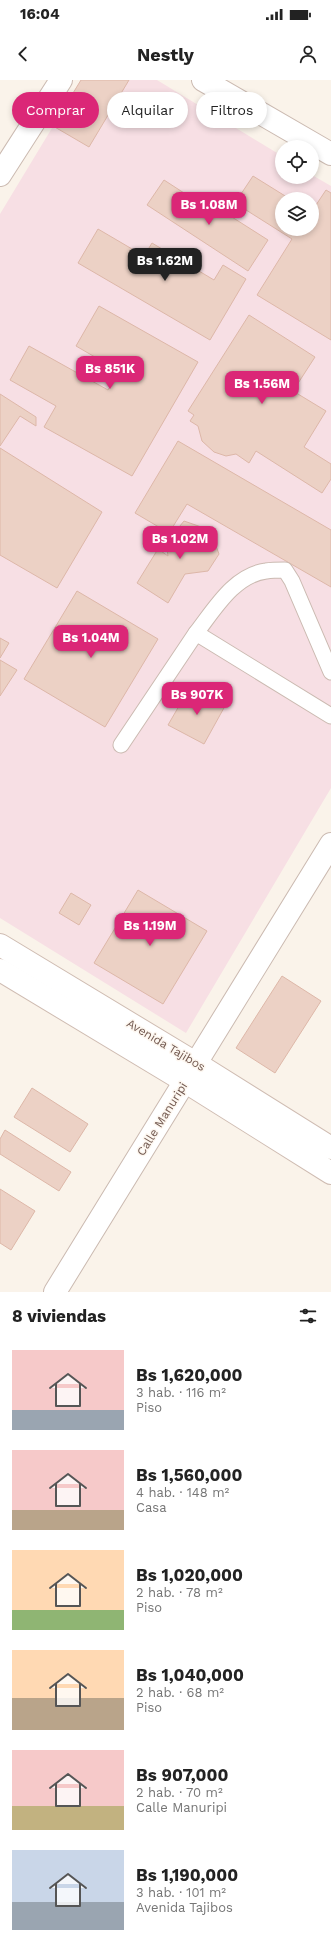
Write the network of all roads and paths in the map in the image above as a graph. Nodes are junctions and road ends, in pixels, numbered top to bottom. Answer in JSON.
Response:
{"nodes":[{"id":1,"x":61,"y":80,"type":"edge"},
{"id":2,"x":203,"y":80,"type":"edge"},
{"id":3,"x":331,"y":154,"type":"edge"},
{"id":4,"x":0,"y":176,"type":"edge"},
{"id":5,"x":196,"y":633,"type":"junction"},
{"id":6,"x":331,"y":672,"type":"edge"},
{"id":7,"x":331,"y":716,"type":"edge"},
{"id":8,"x":121,"y":745,"type":"dead end"},
{"id":9,"x":331,"y":844,"type":"edge"},
{"id":10,"x":0,"y":945,"type":"edge"},
{"id":11,"x":0,"y":970,"type":"edge"},
{"id":12,"x":197,"y":1064,"type":"junction"},
{"id":13,"x":186,"y":1082,"type":"junction"},
{"id":14,"x":331,"y":1148,"type":"edge"},
{"id":15,"x":331,"y":1173,"type":"edge"},
{"id":16,"x":55,"y":1292,"type":"edge"}],
"edges":[{"from":1,"to":4,"type":"street"},
{"from":2,"to":3,"type":"street"},
{"from":5,"to":6,"type":"lane"},
{"from":5,"to":7,"type":"lane"},
{"from":5,"to":8,"type":"lane"},
{"from":9,"to":12,"type":"street","name":"Calle Manuripi"},
{"from":10,"to":12,"type":"street","name":"Avenida Tajibos"},
{"from":11,"to":13,"type":"street","name":"Avenida Tajibos"},
{"from":12,"to":13,"type":"street","name":"Calle Manuripi"},
{"from":12,"to":14,"type":"street","name":"Avenida Tajibos"},
{"from":13,"to":15,"type":"street","name":"Avenida Tajibos"},
{"from":13,"to":16,"type":"street","name":"Calle Manuripi"}]}
